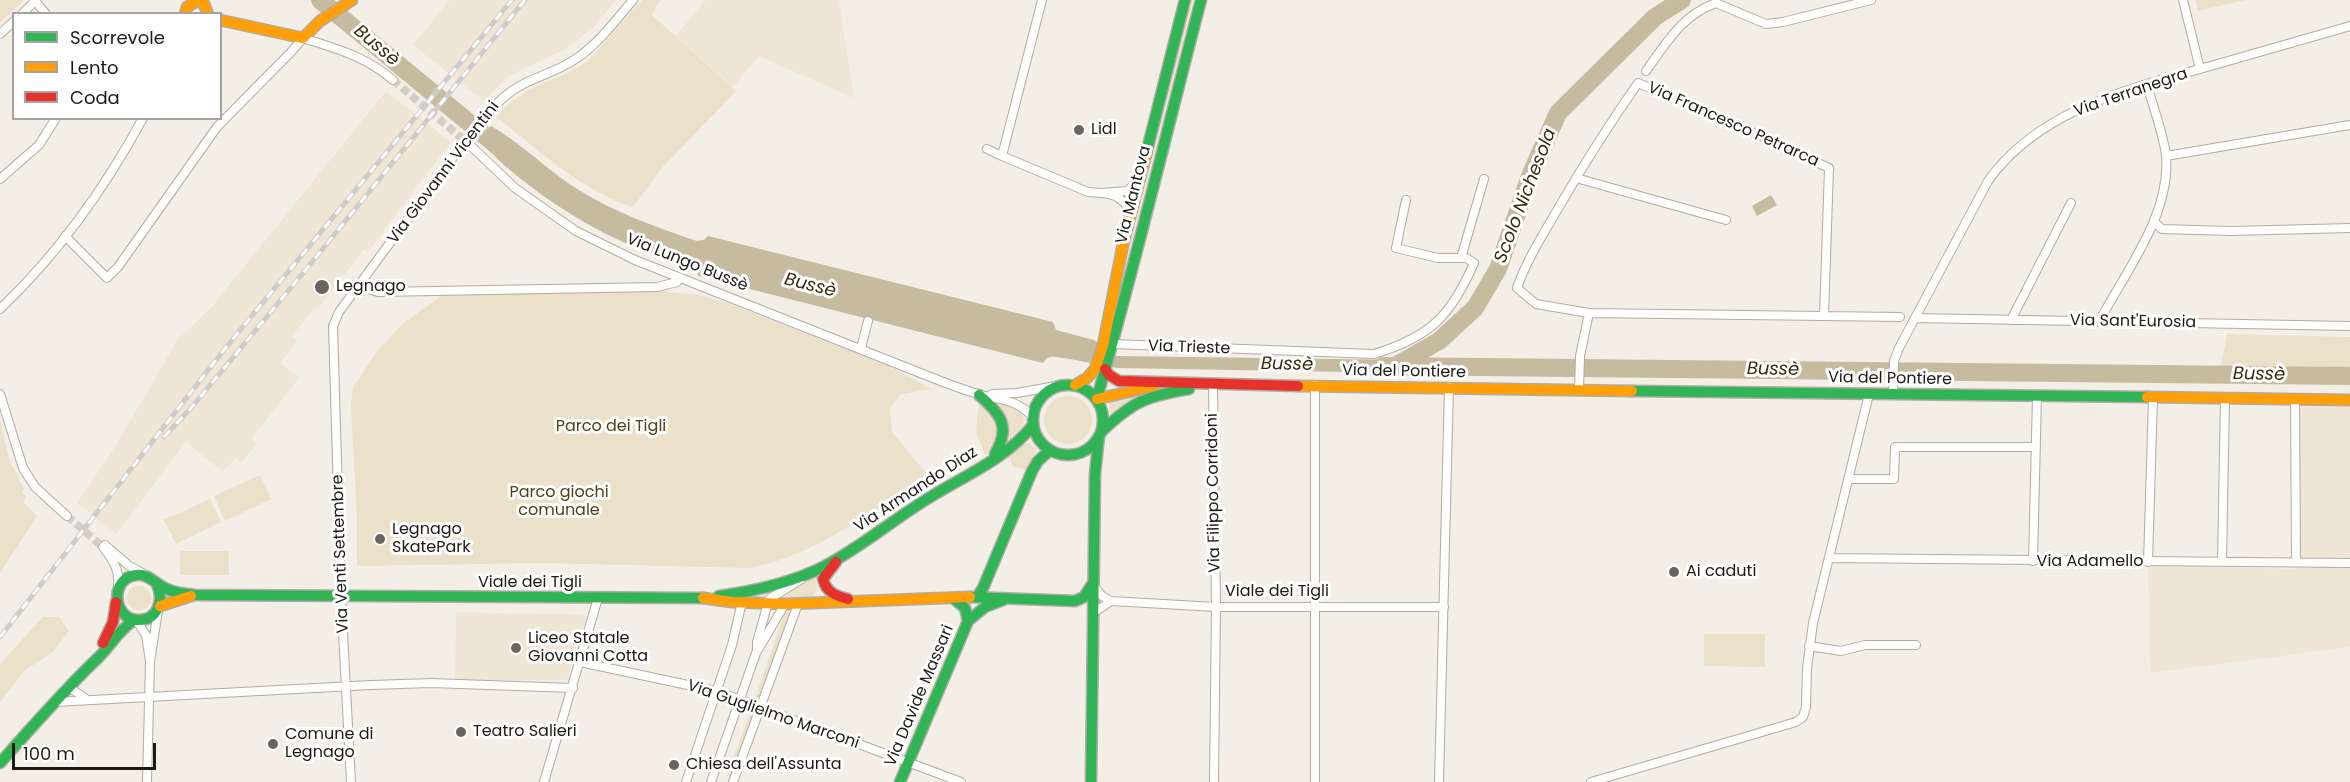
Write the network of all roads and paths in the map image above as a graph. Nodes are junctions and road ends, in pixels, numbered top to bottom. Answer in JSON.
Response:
{"nodes":[{"id":1,"x":36,"y":0,"type":"edge"},
{"id":2,"x":352,"y":0,"type":"edge"},
{"id":3,"x":633,"y":0,"type":"edge"},
{"id":4,"x":1042,"y":0,"type":"edge"},
{"id":5,"x":1185,"y":0,"type":"edge"},
{"id":6,"x":1201,"y":0,"type":"edge"},
{"id":7,"x":1871,"y":0,"type":"edge"},
{"id":8,"x":2182,"y":0,"type":"edge"},
{"id":9,"x":204,"y":1,"type":"edge"},
{"id":10,"x":183,"y":7,"type":"edge"},
{"id":11,"x":24,"y":12,"type":"edge"},
{"id":12,"x":222,"y":20,"type":"edge"},
{"id":13,"x":12,"y":23,"type":"edge"},
{"id":14,"x":2350,"y":26,"type":"edge"},
{"id":15,"x":0,"y":34,"type":"edge"},
{"id":16,"x":303,"y":38,"type":"junction"},
{"id":17,"x":2200,"y":69,"type":"junction"},
{"id":18,"x":1646,"y":70,"type":"dead end"},
{"id":19,"x":393,"y":80,"type":"tunnel mouth"},
{"id":20,"x":2147,"y":85,"type":"junction"},
{"id":21,"x":55,"y":120,"type":"edge"},
{"id":22,"x":142,"y":120,"type":"edge"},
{"id":23,"x":2350,"y":125,"type":"edge"},
{"id":24,"x":472,"y":147,"type":"tunnel mouth"},
{"id":25,"x":987,"y":149,"type":"dead end"},
{"id":26,"x":1002,"y":156,"type":"junction"},
{"id":27,"x":2166,"y":156,"type":"junction"},
{"id":28,"x":1576,"y":178,"type":"junction"},
{"id":29,"x":0,"y":179,"type":"edge"},
{"id":30,"x":1484,"y":179,"type":"dead end"},
{"id":31,"x":1139,"y":180,"type":"junction"},
{"id":32,"x":1101,"y":193,"type":"junction"},
{"id":33,"x":1406,"y":200,"type":"dead end"},
{"id":34,"x":2072,"y":203,"type":"dead end"},
{"id":35,"x":1131,"y":212,"type":"junction"},
{"id":36,"x":1726,"y":220,"type":"dead end"},
{"id":37,"x":2154,"y":222,"type":"junction"},
{"id":38,"x":2350,"y":228,"type":"edge"},
{"id":39,"x":65,"y":236,"type":"junction"},
{"id":40,"x":1461,"y":258,"type":"junction"},
{"id":41,"x":679,"y":277,"type":"junction"},
{"id":42,"x":359,"y":286,"type":"junction"},
{"id":43,"x":0,"y":309,"type":"edge"},
{"id":44,"x":1589,"y":313,"type":"junction"},
{"id":45,"x":1824,"y":316,"type":"junction"},
{"id":46,"x":1900,"y":317,"type":"dead end"},
{"id":47,"x":1915,"y":318,"type":"junction"},
{"id":48,"x":2011,"y":320,"type":"junction"},
{"id":49,"x":868,"y":321,"type":"dead end"},
{"id":50,"x":2099,"y":322,"type":"junction"},
{"id":51,"x":333,"y":326,"type":"joint"},
{"id":52,"x":2350,"y":326,"type":"edge"},
{"id":53,"x":1109,"y":347,"type":"junction"},
{"id":54,"x":861,"y":348,"type":"junction"},
{"id":55,"x":1100,"y":369,"type":"junction"},
{"id":56,"x":1172,"y":383,"type":"junction"},
{"id":57,"x":1579,"y":384,"type":"junction"},
{"id":58,"x":1076,"y":385,"type":"junction"},
{"id":59,"x":1213,"y":385,"type":"junction"},
{"id":60,"x":1056,"y":386,"type":"junction"},
{"id":61,"x":1315,"y":386,"type":"junction"},
{"id":62,"x":1449,"y":387,"type":"junction"},
{"id":63,"x":1894,"y":390,"type":"junction"},
{"id":64,"x":0,"y":394,"type":"edge"},
{"id":65,"x":979,"y":394,"type":"junction"},
{"id":66,"x":1869,"y":394,"type":"junction"},
{"id":67,"x":2037,"y":396,"type":"junction"},
{"id":68,"x":2153,"y":398,"type":"junction"},
{"id":69,"x":2225,"y":398,"type":"junction"},
{"id":70,"x":1097,"y":399,"type":"junction"},
{"id":71,"x":2295,"y":399,"type":"junction"},
{"id":72,"x":2350,"y":400,"type":"edge"},
{"id":73,"x":1033,"y":421,"type":"junction"},
{"id":74,"x":1100,"y":434,"type":"junction"},
{"id":75,"x":2036,"y":447,"type":"junction"},
{"id":76,"x":1050,"y":450,"type":"junction"},
{"id":77,"x":992,"y":458,"type":"junction"},
{"id":78,"x":1848,"y":479,"type":"junction"},
{"id":79,"x":66,"y":516,"type":"tunnel mouth"},
{"id":80,"x":840,"y":557,"type":"junction"},
{"id":81,"x":1829,"y":558,"type":"junction"},
{"id":82,"x":2033,"y":561,"type":"junction"},
{"id":83,"x":2148,"y":562,"type":"junction"},
{"id":84,"x":2222,"y":562,"type":"junction"},
{"id":85,"x":2296,"y":562,"type":"junction"},
{"id":86,"x":2350,"y":564,"type":"edge"},
{"id":87,"x":810,"y":573,"type":"junction"},
{"id":88,"x":148,"y":576,"type":"junction"},
{"id":89,"x":158,"y":584,"type":"junction"},
{"id":90,"x":1093,"y":584,"type":"junction"},
{"id":91,"x":118,"y":588,"type":"junction"},
{"id":92,"x":196,"y":595,"type":"junction"},
{"id":93,"x":341,"y":596,"type":"junction"},
{"id":94,"x":977,"y":597,"type":"junction"},
{"id":95,"x":598,"y":598,"type":"junction"},
{"id":96,"x":709,"y":598,"type":"junction"},
{"id":97,"x":1009,"y":598,"type":"junction"},
{"id":98,"x":954,"y":599,"type":"junction"},
{"id":99,"x":116,"y":601,"type":"junction"},
{"id":100,"x":863,"y":601,"type":"junction"},
{"id":101,"x":1080,"y":601,"type":"junction"},
{"id":102,"x":1111,"y":601,"type":"junction"},
{"id":103,"x":742,"y":602,"type":"junction"},
{"id":104,"x":768,"y":603,"type":"junction"},
{"id":105,"x":785,"y":604,"type":"junction"},
{"id":106,"x":798,"y":604,"type":"junction"},
{"id":107,"x":1216,"y":607,"type":"junction"},
{"id":108,"x":1314,"y":607,"type":"junction"},
{"id":109,"x":159,"y":608,"type":"junction"},
{"id":110,"x":1444,"y":608,"type":"junction"},
{"id":111,"x":1093,"y":615,"type":"junction"},
{"id":112,"x":135,"y":620,"type":"junction"},
{"id":113,"x":968,"y":621,"type":"junction"},
{"id":114,"x":1916,"y":645,"type":"dead end"},
{"id":115,"x":1809,"y":646,"type":"junction"},
{"id":116,"x":756,"y":653,"type":"junction"},
{"id":117,"x":150,"y":662,"type":"junction"},
{"id":118,"x":580,"y":662,"type":"junction"},
{"id":119,"x":85,"y":669,"type":"junction"},
{"id":120,"x":347,"y":686,"type":"junction"},
{"id":121,"x":69,"y":687,"type":"junction"},
{"id":122,"x":573,"y":688,"type":"junction"},
{"id":123,"x":716,"y":692,"type":"junction"},
{"id":124,"x":150,"y":698,"type":"junction"},
{"id":125,"x":86,"y":699,"type":"junction"},
{"id":126,"x":740,"y":700,"type":"junction"},
{"id":127,"x":56,"y":702,"type":"junction"},
{"id":128,"x":759,"y":709,"type":"junction"},
{"id":129,"x":0,"y":763,"type":"edge"},
{"id":130,"x":908,"y":763,"type":"junction"},
{"id":131,"x":147,"y":782,"type":"edge"},
{"id":132,"x":351,"y":782,"type":"edge"},
{"id":133,"x":544,"y":782,"type":"edge"},
{"id":134,"x":686,"y":782,"type":"edge"},
{"id":135,"x":711,"y":782,"type":"edge"},
{"id":136,"x":733,"y":782,"type":"edge"},
{"id":137,"x":900,"y":782,"type":"edge"},
{"id":138,"x":961,"y":782,"type":"edge"},
{"id":139,"x":1091,"y":782,"type":"edge"},
{"id":140,"x":1214,"y":782,"type":"edge"},
{"id":141,"x":1315,"y":782,"type":"edge"},
{"id":142,"x":1439,"y":782,"type":"edge"},
{"id":143,"x":1591,"y":782,"type":"edge"}],
"edges":[{"from":1,"to":11,"type":"street"},
{"from":2,"to":16,"type":"street"},
{"from":3,"to":42,"type":"street","name":"Via Giovanni Vicentini","bridge":true},
{"from":4,"to":26,"type":"street"},
{"from":5,"to":31,"type":"street","name":"Via Mantova"},
{"from":6,"to":53,"type":"street","name":"Via Mantova"},
{"from":7,"to":18,"type":"street"},
{"from":8,"to":17,"type":"street"},
{"from":9,"to":10,"type":"street"},
{"from":12,"to":16,"type":"street"},
{"from":13,"to":15,"type":"street"},
{"from":14,"to":17,"type":"street","name":"Via Terranegra"},
{"from":16,"to":19,"type":"street"},
{"from":16,"to":39,"type":"street"},
{"from":17,"to":20,"type":"street","name":"Via Terranegra"},
{"from":20,"to":27,"type":"street"},
{"from":20,"to":47,"type":"street","name":"Via Terranegra"},
{"from":21,"to":29,"type":"street"},
{"from":22,"to":39,"type":"street"},
{"from":23,"to":27,"type":"street"},
{"from":24,"to":41,"type":"street","name":"Via Lungo Bussè"},
{"from":25,"to":26,"type":"street"},
{"from":26,"to":32,"type":"street"},
{"from":27,"to":37,"type":"street"},
{"from":28,"to":36,"type":"street"},
{"from":28,"to":44,"type":"street","name":"Via Francesco Petrarca"},
{"from":28,"to":45,"type":"street","name":"Via Francesco Petrarca"},
{"from":30,"to":40,"type":"street"},
{"from":31,"to":32,"type":"street"},
{"from":31,"to":35,"type":"street","name":"Via Mantova"},
{"from":32,"to":35,"type":"street"},
{"from":33,"to":40,"type":"street"},
{"from":34,"to":48,"type":"street"},
{"from":35,"to":53,"type":"street","name":"Via Mantova"},
{"from":37,"to":38,"type":"street"},
{"from":37,"to":50,"type":"street"},
{"from":39,"to":43,"type":"street"},
{"from":40,"to":53,"type":"street","name":"Via Trieste"},
{"from":41,"to":42,"type":"street"},
{"from":41,"to":54,"type":"street","name":"Via Lungo Bussè"},
{"from":42,"to":51,"type":"street","name":"Via Giovanni Vicentini"},
{"from":44,"to":45,"type":"street","name":"Via Francesco Petrarca"},
{"from":44,"to":57,"type":"street"},
{"from":45,"to":46,"type":"street","name":"Via Francesco Petrarca"},
{"from":47,"to":48,"type":"street","name":"Via Sant'Eurosia"},
{"from":47,"to":63,"type":"street","name":"Via Terranegra"},
{"from":48,"to":50,"type":"street","name":"Via Sant'Eurosia"},
{"from":49,"to":54,"type":"street"},
{"from":50,"to":52,"type":"street","name":"Via Sant'Eurosia"},
{"from":51,"to":93,"type":"street","name":"Via Venti Settembre"},
{"from":53,"to":55,"type":"street","name":"Via Mantova"},
{"from":54,"to":65,"type":"street","name":"Via Lungo Bussè"},
{"from":55,"to":56,"type":"street","name":"Via del Pontiere"},
{"from":55,"to":58,"type":"street"},
{"from":55,"to":70,"type":"street","name":"Via Mantova"},
{"from":56,"to":59,"type":"street","name":"Via del Pontiere"},
{"from":56,"to":70,"type":"street","name":"Via del Pontiere"},
{"from":57,"to":62,"type":"street","name":"Via del Pontiere"},
{"from":57,"to":66,"type":"street","name":"Via del Pontiere"},
{"from":58,"to":60,"type":"street"},
{"from":58,"to":70,"type":"street"},
{"from":59,"to":61,"type":"street","name":"Via del Pontiere"},
{"from":59,"to":74,"type":"street","name":"Via del Pontiere"},
{"from":59,"to":107,"type":"street","name":"Via Filippo Corridoni"},
{"from":60,"to":65,"type":"street","name":"Via Lungo Bussè"},
{"from":60,"to":73,"type":"street"},
{"from":61,"to":62,"type":"street","name":"Via del Pontiere"},
{"from":61,"to":108,"type":"street"},
{"from":62,"to":110,"type":"street"},
{"from":63,"to":66,"type":"street","name":"Via del Pontiere"},
{"from":63,"to":67,"type":"street","name":"Via del Pontiere"},
{"from":64,"to":79,"type":"street"},
{"from":65,"to":73,"type":"street","name":"Via Lungo Bussè"},
{"from":65,"to":77,"type":"street"},
{"from":66,"to":78,"type":"street"},
{"from":67,"to":68,"type":"street","name":"Via del Pontiere"},
{"from":67,"to":75,"type":"street"},
{"from":68,"to":69,"type":"street","name":"Via del Pontiere"},
{"from":68,"to":83,"type":"street"},
{"from":69,"to":71,"type":"street","name":"Via del Pontiere"},
{"from":69,"to":84,"type":"street"},
{"from":70,"to":74,"type":"street"},
{"from":71,"to":72,"type":"street","name":"Via del Pontiere"},
{"from":71,"to":85,"type":"street"},
{"from":73,"to":76,"type":"street"},
{"from":73,"to":77,"type":"street","name":"Via Armando Diaz"},
{"from":74,"to":76,"type":"street"},
{"from":74,"to":90,"type":"street"},
{"from":75,"to":78,"type":"street"},
{"from":75,"to":82,"type":"street"},
{"from":76,"to":94,"type":"street"},
{"from":77,"to":80,"type":"street","name":"Via Armando Diaz"},
{"from":78,"to":81,"type":"street"},
{"from":80,"to":87,"type":"street","name":"Via Armando Diaz"},
{"from":80,"to":100,"type":"street","name":"Viale dei Tigli"},
{"from":81,"to":82,"type":"street","name":"Via Adamello"},
{"from":81,"to":115,"type":"street"},
{"from":82,"to":83,"type":"street","name":"Via Adamello"},
{"from":83,"to":84,"type":"street","name":"Via Adamello"},
{"from":84,"to":85,"type":"street","name":"Via Adamello"},
{"from":85,"to":86,"type":"street","name":"Via Adamello"},
{"from":87,"to":96,"type":"street","name":"Via Armando Diaz"},
{"from":87,"to":104,"type":"street","name":"Via Armando Diaz"},
{"from":88,"to":89,"type":"street","name":"Viale dei Tigli"},
{"from":88,"to":91,"type":"street"},
{"from":88,"to":91,"type":"street"},
{"from":89,"to":92,"type":"street","name":"Viale dei Tigli"},
{"from":89,"to":109,"type":"street"},
{"from":90,"to":101,"type":"street"},
{"from":90,"to":102,"type":"street"},
{"from":90,"to":111,"type":"street"},
{"from":91,"to":99,"type":"street","name":"Viale dei Tigli"},
{"from":92,"to":93,"type":"street","name":"Viale dei Tigli"},
{"from":92,"to":109,"type":"street","name":"Viale dei Tigli"},
{"from":93,"to":95,"type":"street","name":"Viale dei Tigli"},
{"from":93,"to":120,"type":"street","name":"Via Venti Settembre"},
{"from":94,"to":97,"type":"street","name":"Viale dei Tigli"},
{"from":94,"to":98,"type":"street","name":"Viale dei Tigli"},
{"from":95,"to":96,"type":"street","name":"Viale dei Tigli"},
{"from":95,"to":118,"type":"street"},
{"from":96,"to":103,"type":"street","name":"Viale dei Tigli"},
{"from":97,"to":101,"type":"street","name":"Viale dei Tigli"},
{"from":97,"to":113,"type":"street","name":"Via Davide Massari"},
{"from":98,"to":100,"type":"street","name":"Viale dei Tigli"},
{"from":98,"to":113,"type":"street","name":"Via Davide Massari"},
{"from":99,"to":112,"type":"street"},
{"from":99,"to":119,"type":"street","name":"Viale dei Tigli"},
{"from":100,"to":106,"type":"street","name":"Viale dei Tigli"},
{"from":101,"to":111,"type":"street"},
{"from":102,"to":107,"type":"street","name":"Viale dei Tigli"},
{"from":102,"to":111,"type":"street"},
{"from":103,"to":104,"type":"street","name":"Viale dei Tigli"},
{"from":103,"to":123,"type":"street"},
{"from":104,"to":105,"type":"street","name":"Viale dei Tigli"},
{"from":104,"to":116,"type":"street"},
{"from":105,"to":106,"type":"street","name":"Viale dei Tigli"},
{"from":105,"to":116,"type":"street"},
{"from":106,"to":128,"type":"street"},
{"from":107,"to":108,"type":"street","name":"Viale dei Tigli"},
{"from":107,"to":140,"type":"street","name":"Via Filippo Corridoni"},
{"from":108,"to":110,"type":"street","name":"Viale dei Tigli"},
{"from":108,"to":141,"type":"street"},
{"from":109,"to":112,"type":"street","name":"Viale dei Tigli"},
{"from":109,"to":117,"type":"street"},
{"from":110,"to":142,"type":"street"},
{"from":111,"to":139,"type":"street"},
{"from":112,"to":117,"type":"street"},
{"from":112,"to":119,"type":"street","name":"Viale dei Tigli"},
{"from":113,"to":130,"type":"street","name":"Via Davide Massari"},
{"from":114,"to":115,"type":"street"},
{"from":115,"to":143,"type":"street"},
{"from":116,"to":126,"type":"street"},
{"from":117,"to":124,"type":"street"},
{"from":118,"to":122,"type":"street"},
{"from":118,"to":123,"type":"street","name":"Via Guglielmo Marconi"},
{"from":119,"to":121,"type":"street","name":"Viale dei Tigli"},
{"from":120,"to":122,"type":"street"},
{"from":120,"to":124,"type":"street"},
{"from":120,"to":132,"type":"street","name":"Via Venti Settembre"},
{"from":121,"to":125,"type":"street"},
{"from":121,"to":127,"type":"street","name":"Viale dei Tigli"},
{"from":122,"to":133,"type":"street"},
{"from":123,"to":126,"type":"street","name":"Via Guglielmo Marconi"},
{"from":123,"to":134,"type":"street"},
{"from":124,"to":125,"type":"street"},
{"from":124,"to":131,"type":"street"},
{"from":125,"to":127,"type":"street"},
{"from":126,"to":128,"type":"street","name":"Via Guglielmo Marconi"},
{"from":126,"to":135,"type":"street"},
{"from":127,"to":129,"type":"street","name":"Viale dei Tigli"},
{"from":128,"to":130,"type":"street","name":"Via Guglielmo Marconi"},
{"from":128,"to":136,"type":"street"},
{"from":130,"to":137,"type":"street","name":"Via Davide Massari"},
{"from":130,"to":138,"type":"street","name":"Via Guglielmo Marconi"}]}
